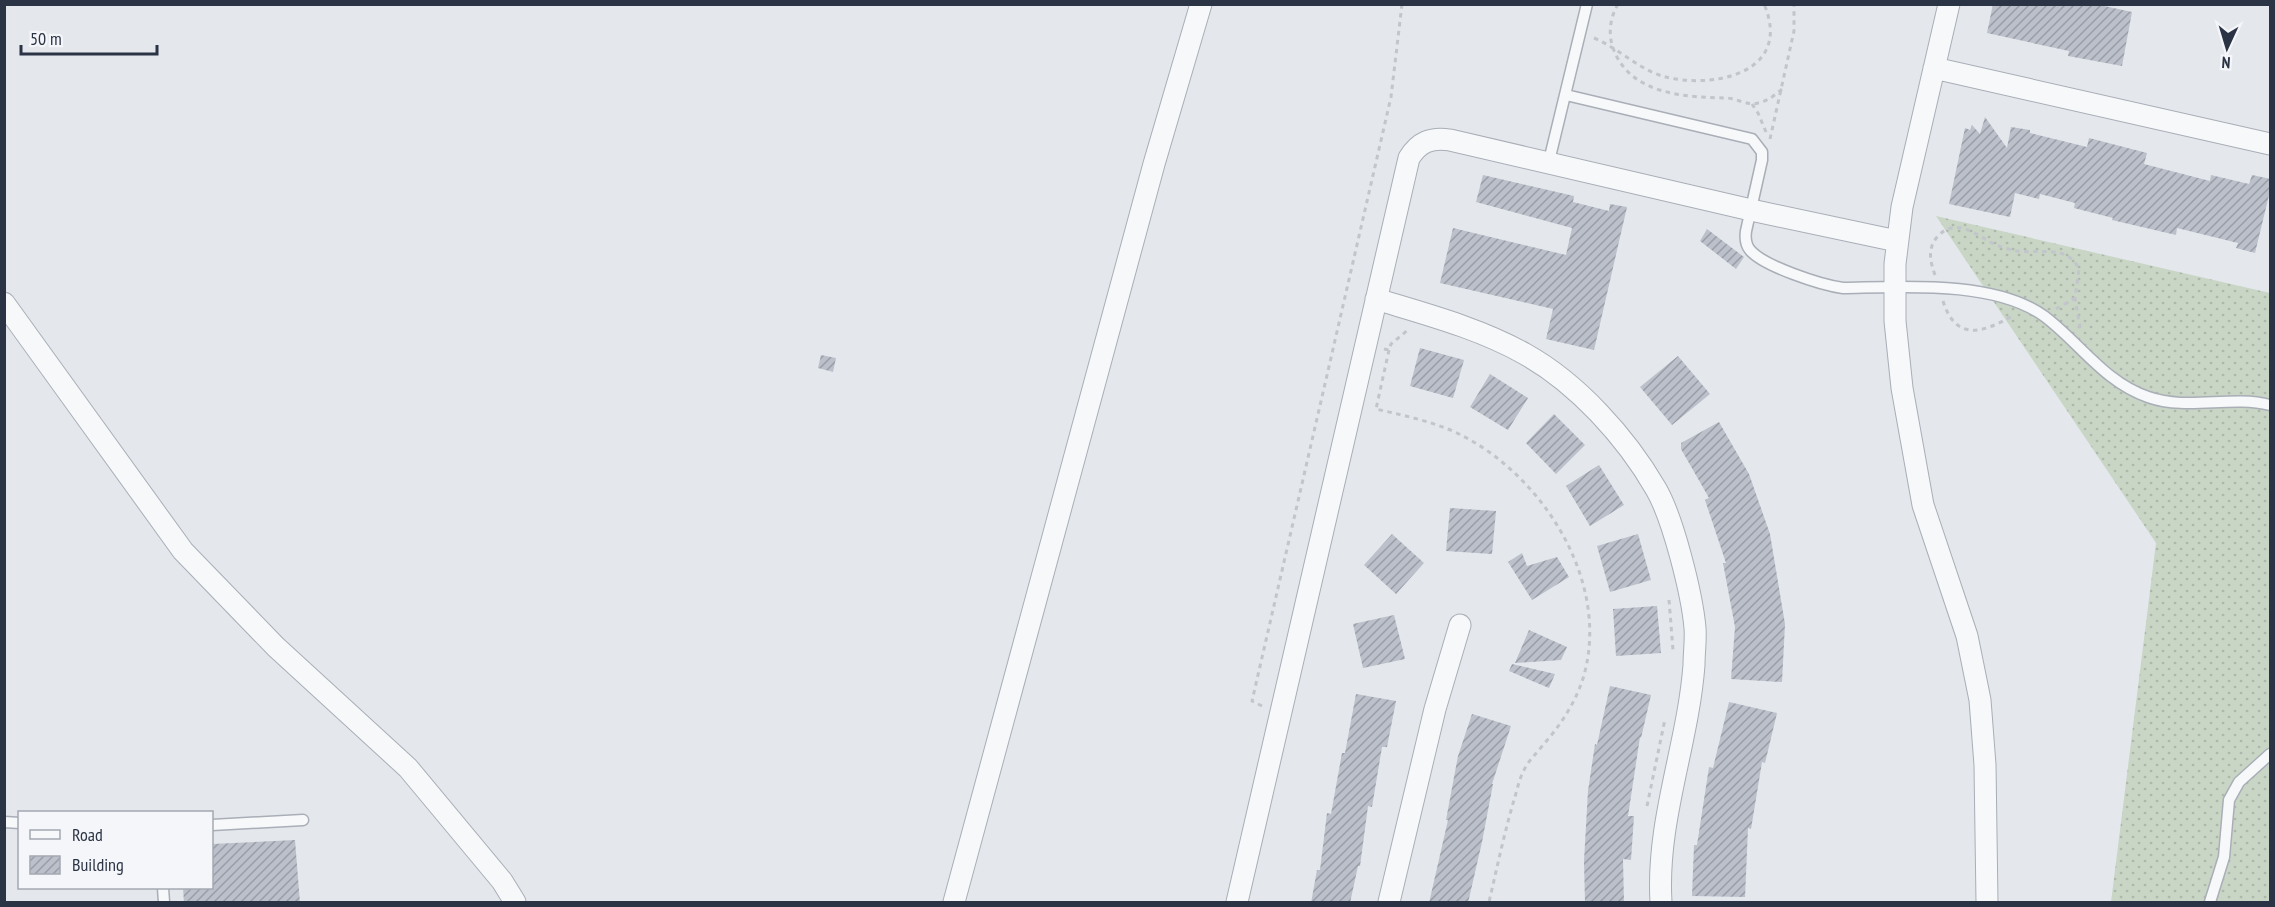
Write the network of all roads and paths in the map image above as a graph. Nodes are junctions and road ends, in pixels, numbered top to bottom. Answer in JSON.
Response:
{"nodes":[{"id":1,"x":1201,"y":4,"type":"edge"},
{"id":2,"x":1402,"y":4,"type":"edge"},
{"id":3,"x":1587,"y":4,"type":"edge"},
{"id":4,"x":1618,"y":4,"type":"edge"},
{"id":5,"x":1764,"y":4,"type":"edge"},
{"id":6,"x":1794,"y":4,"type":"edge"},
{"id":7,"x":1949,"y":4,"type":"edge"},
{"id":8,"x":1580,"y":32,"type":"junction"},
{"id":9,"x":1612,"y":46,"type":"junction"},
{"id":10,"x":1934,"y":68,"type":"junction"},
{"id":11,"x":1782,"y":89,"type":"junction"},
{"id":12,"x":1566,"y":95,"type":"junction"},
{"id":13,"x":1752,"y":104,"type":"junction"},
{"id":14,"x":2271,"y":144,"type":"edge"},
{"id":15,"x":1548,"y":161,"type":"junction"},
{"id":16,"x":1751,"y":210,"type":"junction"},
{"id":17,"x":1897,"y":241,"type":"junction"},
{"id":18,"x":1894,"y":288,"type":"junction"},
{"id":19,"x":2075,"y":298,"type":"dead end"},
{"id":20,"x":1376,"y":299,"type":"junction"},
{"id":21,"x":4,"y":303,"type":"edge"},
{"id":22,"x":2044,"y":316,"type":"junction"},
{"id":23,"x":1418,"y":331,"type":"dead end"},
{"id":24,"x":1365,"y":345,"type":"junction"},
{"id":25,"x":1389,"y":350,"type":"junction"},
{"id":26,"x":2271,"y":405,"type":"edge"},
{"id":27,"x":1669,"y":597,"type":"dead end"},
{"id":28,"x":1460,"y":625,"type":"dead end"},
{"id":29,"x":1673,"y":657,"type":"dead end"},
{"id":30,"x":1280,"y":714,"type":"junction"},
{"id":31,"x":1666,"y":715,"type":"dead end"},
{"id":32,"x":2271,"y":754,"type":"edge"},
{"id":33,"x":1647,"y":811,"type":"dead end"},
{"id":34,"x":303,"y":820,"type":"dead end"},
{"id":35,"x":213,"y":825,"type":"edge"},
{"id":36,"x":515,"y":903,"type":"edge"},
{"id":37,"x":954,"y":903,"type":"edge"},
{"id":38,"x":1237,"y":903,"type":"edge"},
{"id":39,"x":1389,"y":903,"type":"edge"},
{"id":40,"x":1490,"y":903,"type":"edge"},
{"id":41,"x":1661,"y":903,"type":"edge"},
{"id":42,"x":1987,"y":903,"type":"edge"},
{"id":43,"x":2210,"y":903,"type":"edge"}],
"edges":[{"from":1,"to":37,"type":"street"},
{"from":2,"to":30,"type":"path"},
{"from":3,"to":8,"type":"lane"},
{"from":4,"to":9,"type":"path"},
{"from":5,"to":9,"type":"path"},
{"from":6,"to":11,"type":"path"},
{"from":7,"to":10,"type":"street"},
{"from":8,"to":9,"type":"path"},
{"from":8,"to":12,"type":"lane"},
{"from":9,"to":13,"type":"path"},
{"from":10,"to":14,"type":"street"},
{"from":10,"to":17,"type":"street"},
{"from":11,"to":13,"type":"path"},
{"from":11,"to":13,"type":"path"},
{"from":12,"to":15,"type":"lane"},
{"from":12,"to":16,"type":"lane"},
{"from":15,"to":16,"type":"street"},
{"from":15,"to":20,"type":"street"},
{"from":16,"to":17,"type":"street"},
{"from":16,"to":18,"type":"lane"},
{"from":17,"to":18,"type":"street"},
{"from":18,"to":22,"type":"lane"},
{"from":18,"to":42,"type":"street"},
{"from":19,"to":22,"type":"path"},
{"from":20,"to":24,"type":"street"},
{"from":20,"to":41,"type":"street"},
{"from":21,"to":36,"type":"street"},
{"from":22,"to":26,"type":"lane"},
{"from":23,"to":25,"type":"path"},
{"from":24,"to":25,"type":"path"},
{"from":24,"to":30,"type":"street"},
{"from":25,"to":40,"type":"path"},
{"from":27,"to":29,"type":"path"},
{"from":28,"to":39,"type":"street"},
{"from":30,"to":38,"type":"street"},
{"from":31,"to":33,"type":"path"},
{"from":32,"to":43,"type":"lane"},
{"from":34,"to":35,"type":"lane"}]}
